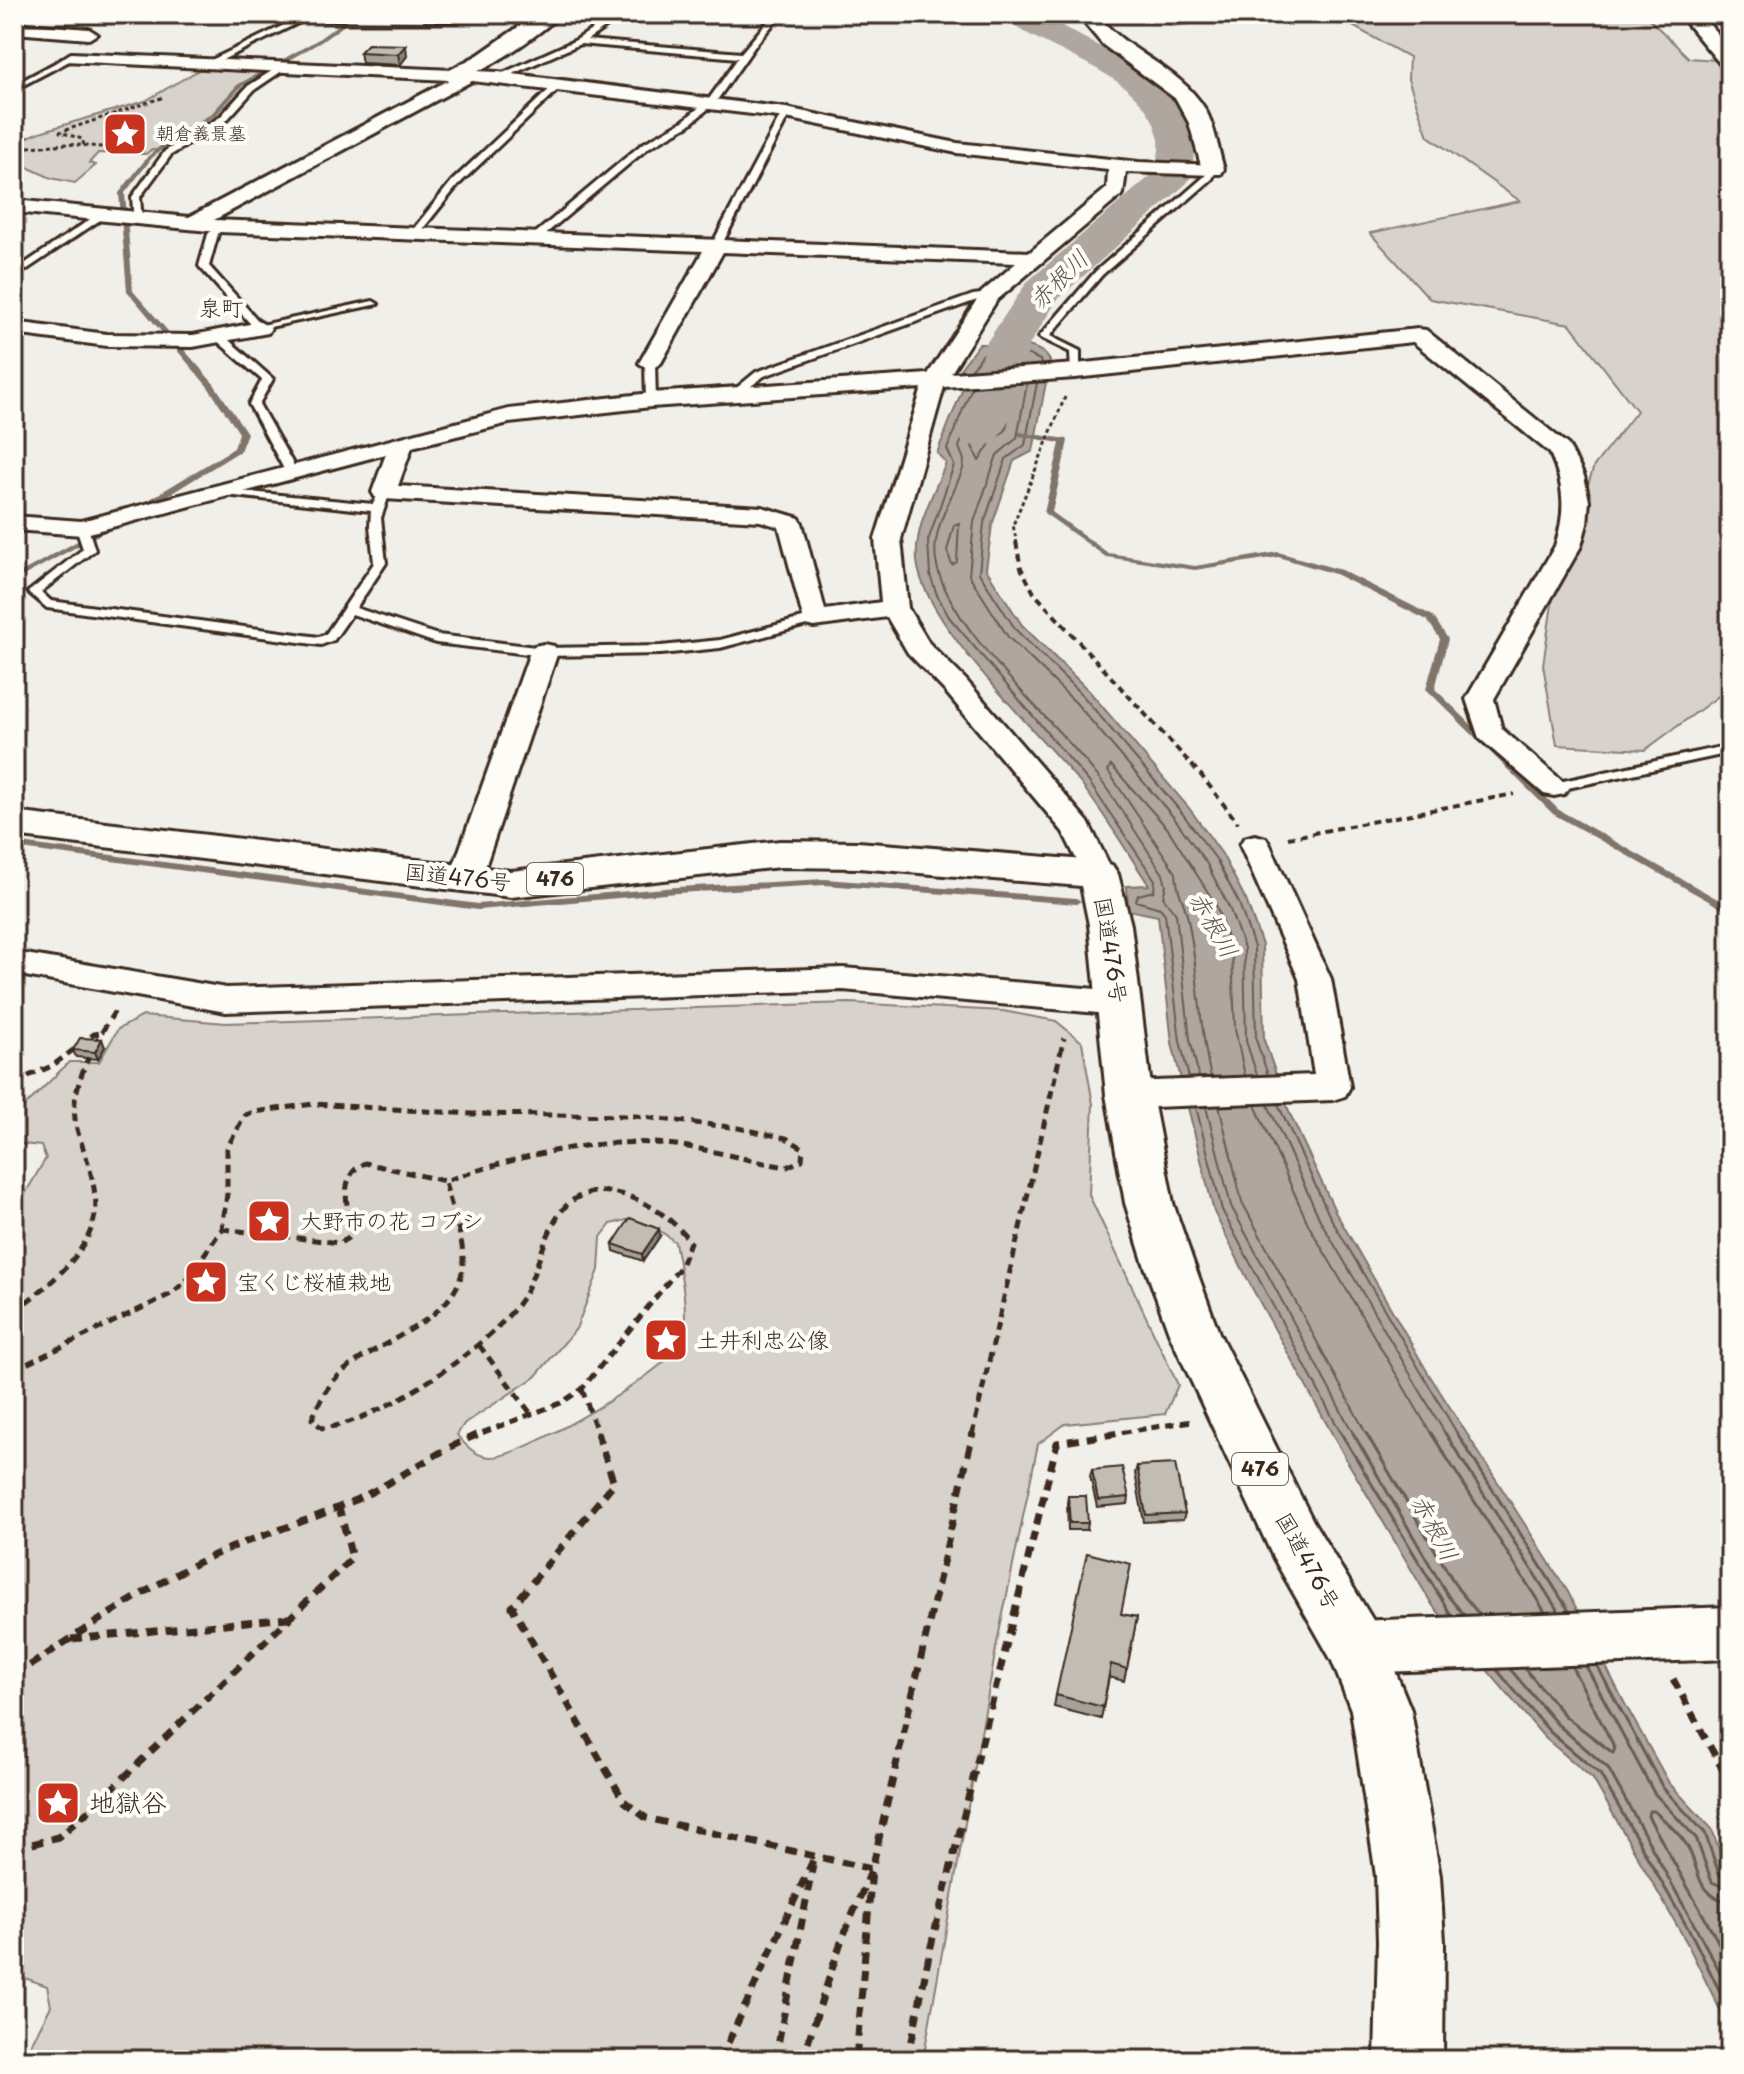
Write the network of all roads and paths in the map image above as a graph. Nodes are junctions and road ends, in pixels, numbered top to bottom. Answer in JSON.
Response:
{"nodes":[{"id":1,"x":550,"y":14,"type":"edge"},
{"id":2,"x":621,"y":14,"type":"edge"},
{"id":3,"x":778,"y":14,"type":"edge"},
{"id":4,"x":1087,"y":14,"type":"edge"},
{"id":5,"x":1689,"y":14,"type":"edge"},
{"id":6,"x":14,"y":28,"type":"edge"},
{"id":7,"x":579,"y":42,"type":"junction"},
{"id":8,"x":744,"y":56,"type":"junction"},
{"id":9,"x":71,"y":58,"type":"junction"},
{"id":10,"x":1730,"y":61,"type":"edge"},
{"id":11,"x":205,"y":65,"type":"junction"},
{"id":12,"x":281,"y":69,"type":"junction"},
{"id":13,"x":462,"y":75,"type":"junction"},
{"id":14,"x":498,"y":77,"type":"junction"},
{"id":15,"x":560,"y":84,"type":"junction"},
{"id":16,"x":14,"y":88,"type":"edge"},
{"id":17,"x":164,"y":97,"type":"dead end"},
{"id":18,"x":712,"y":101,"type":"junction"},
{"id":19,"x":786,"y":113,"type":"junction"},
{"id":20,"x":84,"y":145,"type":"junction"},
{"id":21,"x":14,"y":148,"type":"edge"},
{"id":22,"x":151,"y":152,"type":"dead end"},
{"id":23,"x":1117,"y":165,"type":"junction"},
{"id":24,"x":1206,"y":169,"type":"junction"},
{"id":25,"x":14,"y":206,"type":"edge"},
{"id":26,"x":101,"y":216,"type":"junction"},
{"id":27,"x":137,"y":221,"type":"junction"},
{"id":28,"x":189,"y":225,"type":"junction"},
{"id":29,"x":219,"y":226,"type":"junction"},
{"id":30,"x":414,"y":234,"type":"junction"},
{"id":31,"x":534,"y":239,"type":"junction"},
{"id":32,"x":716,"y":246,"type":"junction"},
{"id":33,"x":1035,"y":258,"type":"junction"},
{"id":34,"x":14,"y":275,"type":"edge"},
{"id":35,"x":989,"y":296,"type":"junction"},
{"id":36,"x":373,"y":304,"type":"dead end"},
{"id":37,"x":14,"y":328,"type":"edge"},
{"id":38,"x":260,"y":328,"type":"junction"},
{"id":39,"x":219,"y":337,"type":"junction"},
{"id":40,"x":650,"y":363,"type":"joint"},
{"id":41,"x":1067,"y":372,"type":"junction"},
{"id":42,"x":944,"y":380,"type":"junction"},
{"id":43,"x":733,"y":395,"type":"junction"},
{"id":44,"x":651,"y":400,"type":"junction"},
{"id":45,"x":401,"y":446,"type":"junction"},
{"id":46,"x":291,"y":471,"type":"junction"},
{"id":47,"x":218,"y":491,"type":"junction"},
{"id":48,"x":380,"y":500,"type":"junction"},
{"id":49,"x":14,"y":523,"type":"edge"},
{"id":50,"x":82,"y":528,"type":"junction"},
{"id":51,"x":895,"y":608,"type":"junction"},
{"id":52,"x":348,"y":609,"type":"junction"},
{"id":53,"x":814,"y":619,"type":"junction"},
{"id":54,"x":544,"y":652,"type":"junction"},
{"id":55,"x":1730,"y":749,"type":"edge"},
{"id":56,"x":1554,"y":787,"type":"junction"},
{"id":57,"x":14,"y":824,"type":"edge"},
{"id":58,"x":1255,"y":845,"type":"junction"},
{"id":59,"x":1098,"y":874,"type":"junction"},
{"id":60,"x":465,"y":879,"type":"junction"},
{"id":61,"x":14,"y":963,"type":"edge"},
{"id":62,"x":132,"y":986,"type":"junction"},
{"id":63,"x":1120,"y":1003,"type":"junction"},
{"id":64,"x":101,"y":1033,"type":"junction"},
{"id":65,"x":1064,"y":1038,"type":"dead end"},
{"id":66,"x":94,"y":1046,"type":"edge"},
{"id":67,"x":88,"y":1058,"type":"edge"},
{"id":68,"x":14,"y":1082,"type":"edge"},
{"id":69,"x":1141,"y":1094,"type":"junction"},
{"id":70,"x":445,"y":1181,"type":"junction"},
{"id":71,"x":222,"y":1229,"type":"junction"},
{"id":72,"x":14,"y":1311,"type":"edge"},
{"id":73,"x":479,"y":1345,"type":"junction"},
{"id":74,"x":14,"y":1370,"type":"edge"},
{"id":75,"x":582,"y":1389,"type":"junction"},
{"id":76,"x":1234,"y":1414,"type":"junction"},
{"id":77,"x":532,"y":1415,"type":"junction"},
{"id":78,"x":339,"y":1507,"type":"junction"},
{"id":79,"x":289,"y":1618,"type":"junction"},
{"id":80,"x":1730,"y":1633,"type":"edge"},
{"id":81,"x":70,"y":1639,"type":"junction"},
{"id":82,"x":1640,"y":1640,"type":"junction"},
{"id":83,"x":1382,"y":1645,"type":"junction"},
{"id":84,"x":14,"y":1676,"type":"edge"},
{"id":85,"x":1730,"y":1783,"type":"edge"},
{"id":86,"x":14,"y":1849,"type":"edge"},
{"id":87,"x":815,"y":1856,"type":"junction"},
{"id":88,"x":872,"y":1869,"type":"junction"},
{"id":89,"x":720,"y":2060,"type":"edge"},
{"id":90,"x":775,"y":2060,"type":"edge"},
{"id":91,"x":802,"y":2060,"type":"edge"},
{"id":92,"x":856,"y":2060,"type":"edge"},
{"id":93,"x":908,"y":2060,"type":"edge"},
{"id":94,"x":1409,"y":2060,"type":"edge"}],
"edges":[{"from":1,"to":11,"type":"lane"},
{"from":1,"to":13,"type":"street"},
{"from":2,"to":7,"type":"lane"},
{"from":3,"to":8,"type":"lane"},
{"from":4,"to":24,"type":"street"},
{"from":5,"to":10,"type":"highway"},
{"from":6,"to":9,"type":"street"},
{"from":7,"to":8,"type":"lane"},
{"from":7,"to":14,"type":"lane"},
{"from":8,"to":18,"type":"lane"},
{"from":9,"to":11,"type":"street"},
{"from":9,"to":16,"type":"lane"},
{"from":11,"to":12,"type":"street"},
{"from":12,"to":13,"type":"street"},
{"from":12,"to":27,"type":"lane"},
{"from":13,"to":14,"type":"street"},
{"from":13,"to":28,"type":"street"},
{"from":14,"to":15,"type":"street"},
{"from":15,"to":18,"type":"street"},
{"from":15,"to":30,"type":"lane"},
{"from":17,"to":20,"type":"path"},
{"from":18,"to":19,"type":"street"},
{"from":18,"to":31,"type":"lane"},
{"from":19,"to":23,"type":"street"},
{"from":19,"to":32,"type":"lane"},
{"from":20,"to":21,"type":"path"},
{"from":20,"to":22,"type":"path"},
{"from":23,"to":24,"type":"street"},
{"from":23,"to":33,"type":"street"},
{"from":24,"to":41,"type":"lane"},
{"from":25,"to":26,"type":"street"},
{"from":26,"to":27,"type":"street"},
{"from":26,"to":34,"type":"lane"},
{"from":27,"to":28,"type":"street"},
{"from":28,"to":29,"type":"street"},
{"from":29,"to":30,"type":"street"},
{"from":29,"to":38,"type":"lane"},
{"from":30,"to":31,"type":"street"},
{"from":31,"to":32,"type":"street"},
{"from":32,"to":33,"type":"street"},
{"from":32,"to":40,"type":"street"},
{"from":33,"to":35,"type":"street"},
{"from":35,"to":42,"type":"street"},
{"from":35,"to":43,"type":"lane"},
{"from":36,"to":38,"type":"lane"},
{"from":37,"to":39,"type":"street"},
{"from":38,"to":39,"type":"street"},
{"from":39,"to":46,"type":"lane"},
{"from":40,"to":44,"type":"lane"},
{"from":41,"to":42,"type":"street"},
{"from":41,"to":56,"type":"street"},
{"from":41,"to":58,"type":"path"},
{"from":42,"to":43,"type":"street"},
{"from":42,"to":51,"type":"street"},
{"from":43,"to":44,"type":"street"},
{"from":44,"to":45,"type":"street"},
{"from":45,"to":46,"type":"street"},
{"from":45,"to":48,"type":"street"},
{"from":46,"to":47,"type":"street"},
{"from":47,"to":48,"type":"lane"},
{"from":47,"to":50,"type":"street"},
{"from":48,"to":52,"type":"lane"},
{"from":48,"to":53,"type":"street"},
{"from":49,"to":50,"type":"street"},
{"from":50,"to":52,"type":"lane"},
{"from":51,"to":53,"type":"street"},
{"from":51,"to":59,"type":"street"},
{"from":52,"to":54,"type":"lane"},
{"from":53,"to":54,"type":"lane"},
{"from":54,"to":60,"type":"street"},
{"from":55,"to":56,"type":"lane"},
{"from":56,"to":58,"type":"path"},
{"from":57,"to":60,"type":"highway","name":"国道476号","number":"476"},
{"from":58,"to":69,"type":"street"},
{"from":59,"to":60,"type":"highway","name":"国道476号","number":"476"},
{"from":59,"to":63,"type":"highway","name":"国道476号","number":"476"},
{"from":61,"to":62,"type":"street"},
{"from":62,"to":63,"type":"street"},
{"from":62,"to":64,"type":"path"},
{"from":63,"to":69,"type":"highway","name":"国道476号","number":"476"},
{"from":64,"to":66,"type":"path"},
{"from":64,"to":68,"type":"path"},
{"from":65,"to":88,"type":"path"},
{"from":67,"to":72,"type":"path"},
{"from":69,"to":76,"type":"highway","name":"国道476号","number":"476"},
{"from":70,"to":71,"type":"path"},
{"from":70,"to":71,"type":"path"},
{"from":70,"to":73,"type":"path"},
{"from":71,"to":74,"type":"path"},
{"from":73,"to":75,"type":"path"},
{"from":73,"to":77,"type":"path"},
{"from":75,"to":77,"type":"path"},
{"from":75,"to":87,"type":"path"},
{"from":76,"to":83,"type":"highway","name":"国道476号","number":"476"},
{"from":76,"to":93,"type":"path"},
{"from":77,"to":78,"type":"path"},
{"from":78,"to":79,"type":"path"},
{"from":78,"to":81,"type":"path"},
{"from":79,"to":81,"type":"path"},
{"from":79,"to":86,"type":"path"},
{"from":80,"to":82,"type":"street"},
{"from":81,"to":84,"type":"path"},
{"from":82,"to":83,"type":"street"},
{"from":82,"to":85,"type":"path"},
{"from":83,"to":94,"type":"highway","name":"国道476号","number":"476"},
{"from":87,"to":88,"type":"path"},
{"from":87,"to":89,"type":"path"},
{"from":87,"to":90,"type":"path"},
{"from":88,"to":91,"type":"path"},
{"from":88,"to":92,"type":"path"}]}
